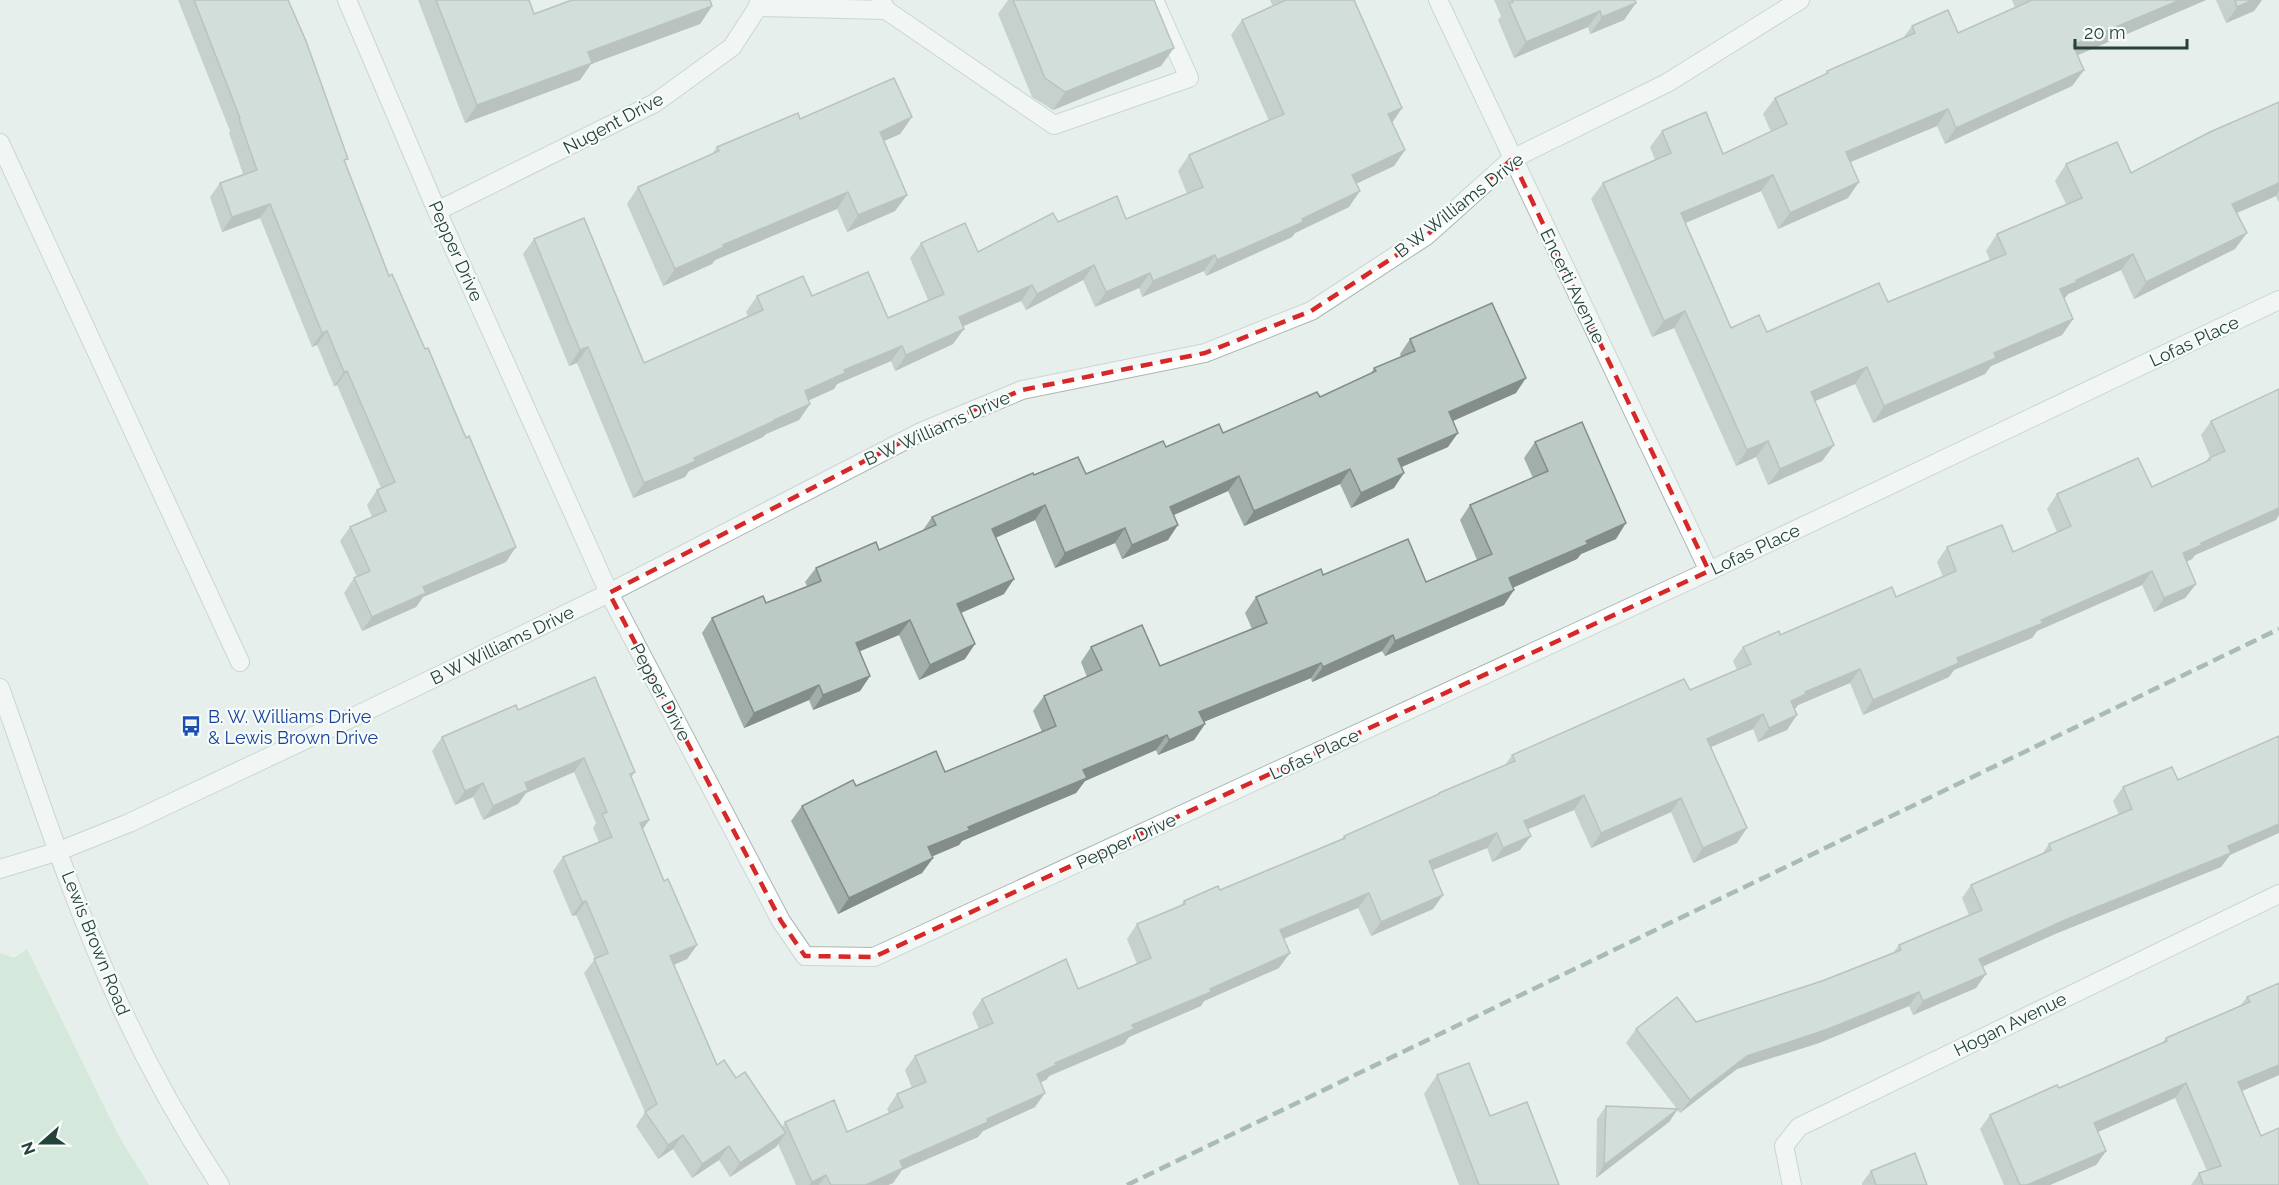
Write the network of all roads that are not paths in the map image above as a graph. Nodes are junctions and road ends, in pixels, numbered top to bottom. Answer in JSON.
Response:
{"nodes":[{"id":1,"x":347,"y":0,"type":"edge"},
{"id":2,"x":1154,"y":0,"type":"edge"},
{"id":3,"x":1438,"y":0,"type":"edge"},
{"id":4,"x":1800,"y":0,"type":"edge"},
{"id":5,"x":758,"y":3,"type":"edge"},
{"id":6,"x":883,"y":5,"type":"edge"},
{"id":7,"x":0,"y":143,"type":"edge"},
{"id":8,"x":1512,"y":159,"type":"junction"},
{"id":9,"x":437,"y":212,"type":"junction"},
{"id":10,"x":2279,"y":300,"type":"edge"},
{"id":11,"x":1709,"y":571,"type":"junction"},
{"id":12,"x":609,"y":593,"type":"junction"},
{"id":13,"x":240,"y":662,"type":"dead end"},
{"id":14,"x":0,"y":688,"type":"edge"},
{"id":15,"x":1228,"y":794,"type":"joint"},
{"id":16,"x":59,"y":851,"type":"junction"},
{"id":17,"x":0,"y":869,"type":"edge"},
{"id":18,"x":2279,"y":894,"type":"edge"},
{"id":19,"x":220,"y":1185,"type":"edge"},
{"id":20,"x":1792,"y":1185,"type":"edge"}],
"edges":[{"from":1,"to":9,"type":"street","name":"Pepper Drive"},
{"from":2,"to":6,"type":"street"},
{"from":3,"to":8,"type":"street","name":"Encerti Avenue"},
{"from":4,"to":8,"type":"street","name":"B W Williams Drive"},
{"from":5,"to":6,"type":"street"},
{"from":5,"to":9,"type":"street","name":"Nugent Drive"},
{"from":7,"to":13,"type":"street"},
{"from":8,"to":11,"type":"street","name":"Encerti Avenue"},
{"from":8,"to":12,"type":"street","name":"B W Williams Drive"},
{"from":9,"to":12,"type":"street","name":"Pepper Drive"},
{"from":10,"to":11,"type":"street","name":"Lofas Place"},
{"from":11,"to":15,"type":"street","name":"Lofas Place"},
{"from":12,"to":15,"type":"street","name":"Pepper Drive"},
{"from":12,"to":16,"type":"street","name":"B W Williams Drive"},
{"from":14,"to":16,"type":"street","name":"Lewis Brown Road"},
{"from":16,"to":17,"type":"street","name":"B W Williams Drive"},
{"from":16,"to":19,"type":"street","name":"Lewis Brown Road"},
{"from":18,"to":20,"type":"street","name":"Hogan Avenue"}]}
